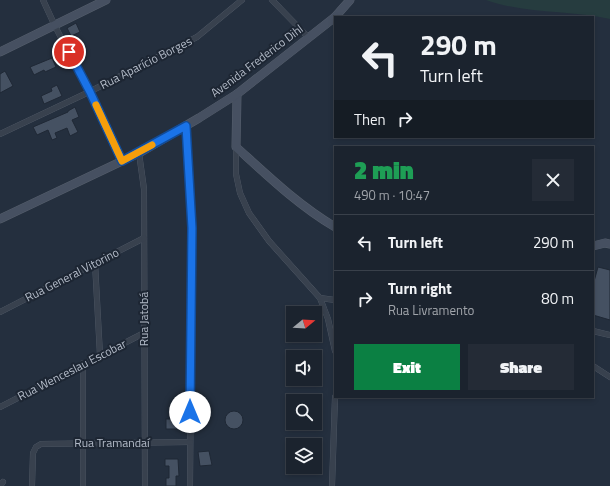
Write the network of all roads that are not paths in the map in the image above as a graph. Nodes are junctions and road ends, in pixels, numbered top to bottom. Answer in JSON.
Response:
{"nodes":[{"id":1,"x":43,"y":0,"type":"edge"},
{"id":2,"x":106,"y":0,"type":"edge"},
{"id":3,"x":242,"y":0,"type":"edge"},
{"id":4,"x":272,"y":0,"type":"edge"},
{"id":5,"x":350,"y":0,"type":"edge"},
{"id":6,"x":336,"y":16,"type":"edge"},
{"id":7,"x":334,"y":18,"type":"edge"},
{"id":8,"x":55,"y":26,"type":"junction"},
{"id":9,"x":308,"y":37,"type":"junction"},
{"id":10,"x":0,"y":52,"type":"edge"},
{"id":11,"x":90,"y":92,"type":"junction"},
{"id":12,"x":237,"y":94,"type":"junction"},
{"id":13,"x":186,"y":126,"type":"junction"},
{"id":14,"x":0,"y":134,"type":"edge"},
{"id":15,"x":236,"y":147,"type":"junction"},
{"id":16,"x":139,"y":152,"type":"junction"},
{"id":17,"x":122,"y":161,"type":"junction"},
{"id":18,"x":0,"y":219,"type":"edge"},
{"id":19,"x":334,"y":226,"type":"edge"},
{"id":20,"x":144,"y":238,"type":"junction"},
{"id":21,"x":608,"y":242,"type":"edge"},
{"id":22,"x":594,"y":246,"type":"edge"},
{"id":23,"x":95,"y":263,"type":"junction"},
{"id":24,"x":320,"y":298,"type":"junction"},
{"id":25,"x":334,"y":300,"type":"edge"},
{"id":26,"x":0,"y":312,"type":"edge"},
{"id":27,"x":594,"y":332,"type":"edge"},
{"id":28,"x":144,"y":333,"type":"junction"},
{"id":29,"x":610,"y":335,"type":"edge"},
{"id":30,"x":334,"y":346,"type":"edge"},
{"id":31,"x":100,"y":355,"type":"junction"},
{"id":32,"x":83,"y":364,"type":"junction"},
{"id":33,"x":594,"y":367,"type":"edge"},
{"id":34,"x":610,"y":377,"type":"edge"},
{"id":35,"x":335,"y":398,"type":"edge"},
{"id":36,"x":0,"y":407,"type":"edge"},
{"id":37,"x":190,"y":442,"type":"junction"},
{"id":38,"x":83,"y":443,"type":"junction"},
{"id":39,"x":145,"y":443,"type":"junction"},
{"id":40,"x":32,"y":486,"type":"edge"},
{"id":41,"x":83,"y":486,"type":"edge"},
{"id":42,"x":145,"y":486,"type":"edge"},
{"id":43,"x":190,"y":486,"type":"edge"},
{"id":44,"x":332,"y":486,"type":"edge"}],
"edges":[{"from":1,"to":8,"type":"street"},
{"from":2,"to":8,"type":"main road"},
{"from":3,"to":11,"type":"street","name":"Rua Aparício Borges"},
{"from":4,"to":9,"type":"street"},
{"from":5,"to":6,"type":"main road","name":"Avenida Frederico Dihl"},
{"from":7,"to":9,"type":"main road","name":"Avenida Frederico Dihl"},
{"from":8,"to":10,"type":"main road"},
{"from":8,"to":11,"type":"street"},
{"from":9,"to":12,"type":"main road","name":"Avenida Frederico Dihl"},
{"from":11,"to":14,"type":"street","name":"Rua Aparício Borges"},
{"from":11,"to":17,"type":"street"},
{"from":12,"to":13,"type":"main road","name":"Avenida Frederico Dihl"},
{"from":12,"to":15,"type":"main road"},
{"from":13,"to":16,"type":"main road","name":"Avenida Frederico Dihl"},
{"from":13,"to":37,"type":"street"},
{"from":15,"to":19,"type":"main road"},
{"from":15,"to":24,"type":"street"},
{"from":16,"to":17,"type":"main road","name":"Avenida Frederico Dihl"},
{"from":16,"to":20,"type":"street","name":"Rua Jatobá"},
{"from":17,"to":18,"type":"main road","name":"Avenida Frederico Dihl"},
{"from":20,"to":23,"type":"street","name":"Rua General Vitorino"},
{"from":20,"to":28,"type":"street","name":"Rua Jatobá"},
{"from":21,"to":22,"type":"main road"},
{"from":23,"to":26,"type":"street","name":"Rua General Vitorino"},
{"from":23,"to":31,"type":"street"},
{"from":24,"to":25,"type":"street"},
{"from":24,"to":30,"type":"street"},
{"from":27,"to":29,"type":"street"},
{"from":28,"to":31,"type":"street","name":"Rua Wenceslau Escobar"},
{"from":28,"to":39,"type":"street","name":"Rua Jatobá"},
{"from":31,"to":32,"type":"street","name":"Rua Wenceslau Escobar"},
{"from":32,"to":36,"type":"street","name":"Rua Wenceslau Escobar"},
{"from":32,"to":38,"type":"street"},
{"from":33,"to":34,"type":"street"},
{"from":35,"to":44,"type":"street"},
{"from":37,"to":39,"type":"street","name":"Rua Tramandaí"},
{"from":37,"to":43,"type":"street"},
{"from":38,"to":39,"type":"street","name":"Rua Tramandaí"},
{"from":38,"to":40,"type":"street","name":"Rua Tramandaí"},
{"from":38,"to":41,"type":"street"},
{"from":39,"to":42,"type":"street","name":"Rua Jatobá"}]}
